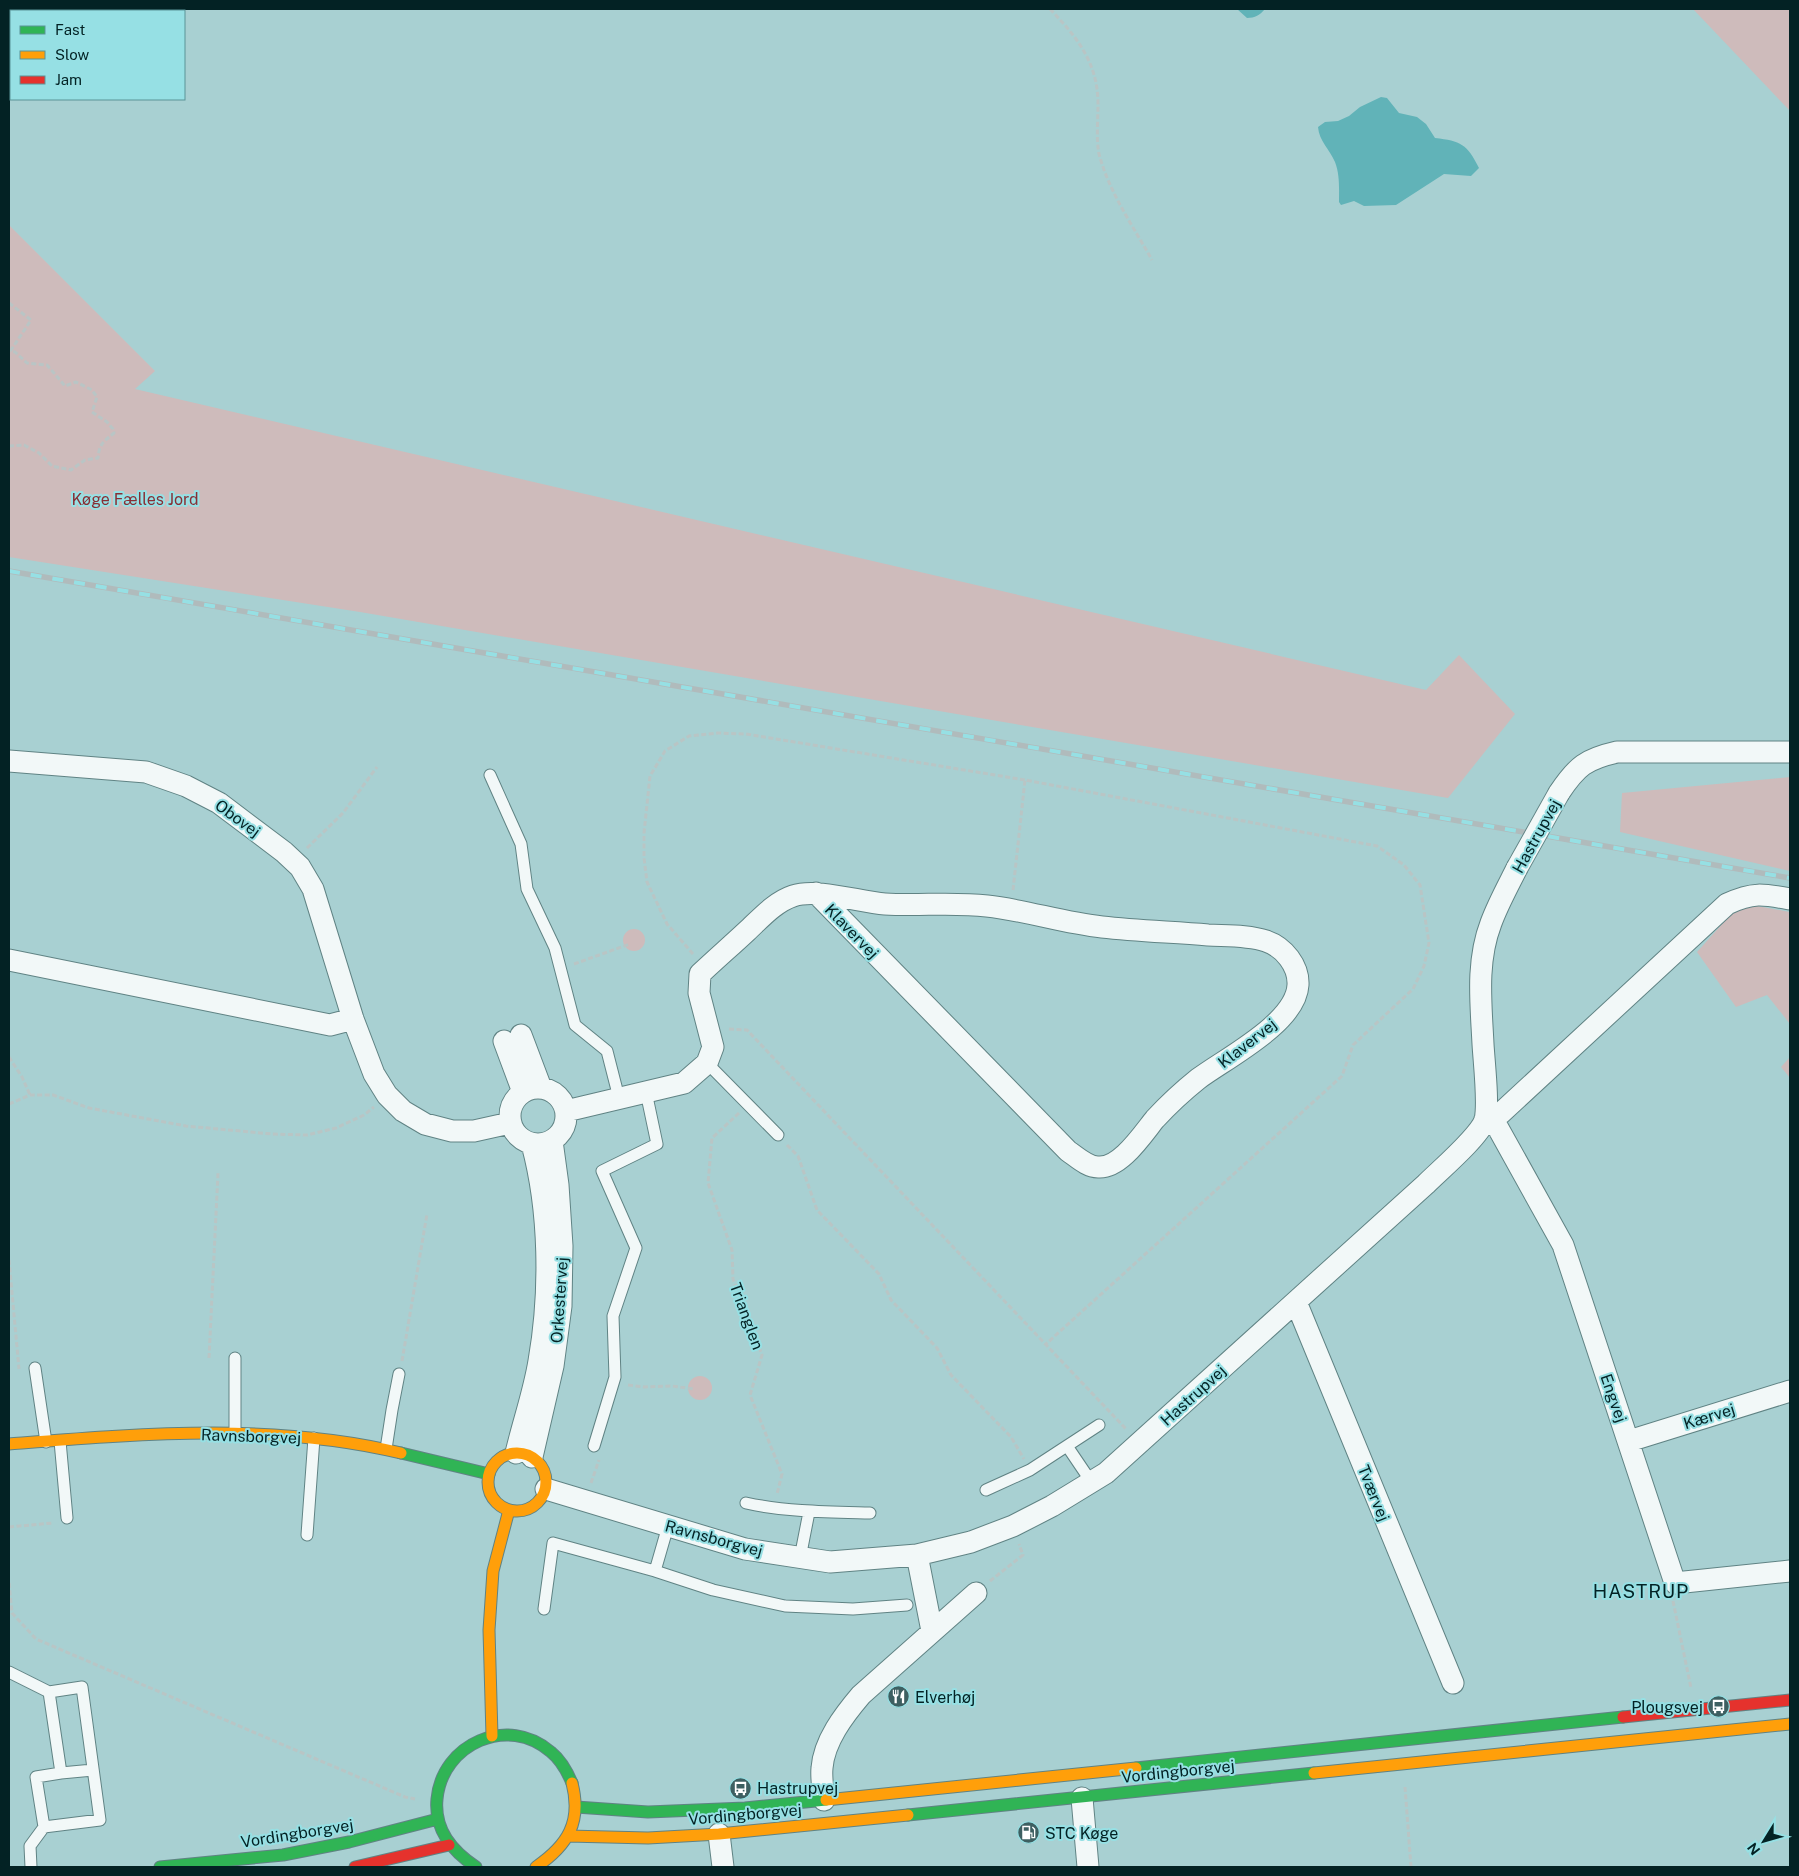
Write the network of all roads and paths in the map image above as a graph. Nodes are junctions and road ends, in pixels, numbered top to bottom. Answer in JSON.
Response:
{"nodes":[{"id":1,"x":1050,"y":9,"type":"edge"},
{"id":2,"x":1152,"y":260,"type":"dead end"},
{"id":3,"x":9,"y":303,"type":"edge"},
{"id":4,"x":9,"y":352,"type":"edge"},
{"id":5,"x":9,"y":446,"type":"edge"},
{"id":6,"x":1790,"y":752,"type":"edge"},
{"id":7,"x":9,"y":761,"type":"edge"},
{"id":8,"x":377,"y":767,"type":"dead end"},
{"id":9,"x":490,"y":776,"type":"dead end"},
{"id":10,"x":1025,"y":780,"type":"junction"},
{"id":11,"x":294,"y":861,"type":"junction"},
{"id":12,"x":816,"y":893,"type":"junction"},
{"id":13,"x":1790,"y":899,"type":"edge"},
{"id":14,"x":1011,"y":910,"type":"junction"},
{"id":15,"x":630,"y":944,"type":"dead end"},
{"id":16,"x":9,"y":960,"type":"edge"},
{"id":17,"x":706,"y":968,"type":"junction"},
{"id":18,"x":560,"y":969,"type":"junction"},
{"id":19,"x":353,"y":1019,"type":"junction"},
{"id":20,"x":708,"y":1028,"type":"junction"},
{"id":21,"x":513,"y":1038,"type":"dead end"},
{"id":22,"x":9,"y":1057,"type":"edge"},
{"id":23,"x":707,"y":1063,"type":"junction"},
{"id":24,"x":532,"y":1090,"type":"junction"},
{"id":25,"x":646,"y":1092,"type":"junction"},
{"id":26,"x":30,"y":1095,"type":"junction"},
{"id":27,"x":387,"y":1095,"type":"junction"},
{"id":28,"x":618,"y":1098,"type":"junction"},
{"id":29,"x":9,"y":1104,"type":"edge"},
{"id":30,"x":748,"y":1104,"type":"junction"},
{"id":31,"x":566,"y":1112,"type":"junction"},
{"id":32,"x":1485,"y":1119,"type":"junction"},
{"id":33,"x":510,"y":1123,"type":"junction"},
{"id":34,"x":778,"y":1136,"type":"joint"},
{"id":35,"x":542,"y":1143,"type":"junction"},
{"id":36,"x":218,"y":1173,"type":"dead end"},
{"id":37,"x":427,"y":1214,"type":"dead end"},
{"id":38,"x":9,"y":1260,"type":"edge"},
{"id":39,"x":1296,"y":1302,"type":"junction"},
{"id":40,"x":1046,"y":1344,"type":"junction"},
{"id":41,"x":209,"y":1358,"type":"dead end"},
{"id":42,"x":234,"y":1358,"type":"dead end"},
{"id":43,"x":35,"y":1368,"type":"dead end"},
{"id":44,"x":19,"y":1370,"type":"dead end"},
{"id":45,"x":399,"y":1374,"type":"joint"},
{"id":46,"x":614,"y":1383,"type":"junction"},
{"id":47,"x":694,"y":1389,"type":"dead end"},
{"id":48,"x":1790,"y":1391,"type":"edge"},
{"id":49,"x":1099,"y":1425,"type":"dead end"},
{"id":50,"x":235,"y":1434,"type":"junction"},
{"id":51,"x":314,"y":1438,"type":"junction"},
{"id":52,"x":60,"y":1441,"type":"junction"},
{"id":53,"x":1629,"y":1441,"type":"junction"},
{"id":54,"x":46,"y":1442,"type":"junction"},
{"id":55,"x":1139,"y":1443,"type":"junction"},
{"id":56,"x":9,"y":1444,"type":"edge"},
{"id":57,"x":594,"y":1446,"type":"joint"},
{"id":58,"x":1067,"y":1446,"type":"junction"},
{"id":59,"x":386,"y":1449,"type":"junction"},
{"id":60,"x":524,"y":1455,"type":"junction"},
{"id":61,"x":1030,"y":1470,"type":"junction"},
{"id":62,"x":489,"y":1474,"type":"junction"},
{"id":63,"x":1092,"y":1483,"type":"junction"},
{"id":64,"x":546,"y":1488,"type":"junction"},
{"id":65,"x":986,"y":1490,"type":"dead end"},
{"id":66,"x":586,"y":1501,"type":"junction"},
{"id":67,"x":746,"y":1503,"type":"dead end"},
{"id":68,"x":774,"y":1509,"type":"junction"},
{"id":69,"x":509,"y":1510,"type":"junction"},
{"id":70,"x":809,"y":1512,"type":"junction"},
{"id":71,"x":870,"y":1513,"type":"dead end"},
{"id":72,"x":67,"y":1518,"type":"joint"},
{"id":73,"x":668,"y":1526,"type":"junction"},
{"id":74,"x":1013,"y":1526,"type":"junction"},
{"id":75,"x":9,"y":1527,"type":"edge"},
{"id":76,"x":307,"y":1535,"type":"dead end"},
{"id":77,"x":917,"y":1555,"type":"junction"},
{"id":78,"x":800,"y":1558,"type":"junction"},
{"id":79,"x":655,"y":1571,"type":"junction"},
{"id":80,"x":1790,"y":1571,"type":"edge"},
{"id":81,"x":1675,"y":1583,"type":"junction"},
{"id":82,"x":9,"y":1584,"type":"edge"},
{"id":83,"x":976,"y":1593,"type":"joint"},
{"id":84,"x":907,"y":1605,"type":"dead end"},
{"id":85,"x":544,"y":1609,"type":"dead end"},
{"id":86,"x":932,"y":1631,"type":"junction"},
{"id":87,"x":9,"y":1672,"type":"edge"},
{"id":88,"x":1453,"y":1683,"type":"dead end"},
{"id":89,"x":49,"y":1692,"type":"junction"},
{"id":90,"x":1790,"y":1700,"type":"edge"},
{"id":91,"x":1696,"y":1710,"type":"junction"},
{"id":92,"x":1790,"y":1724,"type":"edge"},
{"id":93,"x":492,"y":1736,"type":"junction"},
{"id":94,"x":1403,"y":1764,"type":"junction"},
{"id":95,"x":93,"y":1770,"type":"junction"},
{"id":96,"x":61,"y":1773,"type":"junction"},
{"id":97,"x":1082,"y":1798,"type":"junction"},
{"id":98,"x":824,"y":1800,"type":"junction"},
{"id":99,"x":436,"y":1803,"type":"junction"},
{"id":100,"x":576,"y":1807,"type":"junction"},
{"id":101,"x":438,"y":1819,"type":"junction"},
{"id":102,"x":44,"y":1827,"type":"junction"},
{"id":103,"x":719,"y":1834,"type":"junction"},
{"id":104,"x":568,"y":1836,"type":"junction"},
{"id":105,"x":449,"y":1845,"type":"junction"},
{"id":106,"x":32,"y":1867,"type":"edge"},
{"id":107,"x":160,"y":1867,"type":"edge"},
{"id":108,"x":355,"y":1867,"type":"edge"},
{"id":109,"x":476,"y":1867,"type":"edge"},
{"id":110,"x":536,"y":1867,"type":"edge"},
{"id":111,"x":723,"y":1867,"type":"edge"},
{"id":112,"x":1088,"y":1867,"type":"edge"},
{"id":113,"x":1411,"y":1867,"type":"edge"}],
"edges":[{"from":1,"to":2,"type":"path"},
{"from":3,"to":4,"type":"path"},
{"from":4,"to":5,"type":"path"},
{"from":6,"to":32,"type":"street","name":"Hastrupvej","bridge":true},
{"from":7,"to":11,"type":"street","name":"Obovej"},
{"from":8,"to":11,"type":"path"},
{"from":9,"to":18,"type":"lane"},
{"from":10,"to":14,"type":"path"},
{"from":10,"to":17,"type":"path"},
{"from":10,"to":40,"type":"path"},
{"from":11,"to":19,"type":"street","name":"Obovej"},
{"from":12,"to":14,"type":"street","name":"Klavervej"},
{"from":12,"to":14,"type":"street","name":"Klavervej"},
{"from":12,"to":17,"type":"street","name":"Klavervej"},
{"from":13,"to":32,"type":"street","name":"Hastrupvej"},
{"from":15,"to":18,"type":"path"},
{"from":16,"to":19,"type":"street"},
{"from":17,"to":20,"type":"street"},
{"from":18,"to":28,"type":"lane"},
{"from":19,"to":27,"type":"street","name":"Obovej"},
{"from":20,"to":23,"type":"street"},
{"from":20,"to":40,"type":"path"},
{"from":21,"to":24,"type":"street"},
{"from":22,"to":26,"type":"path"},
{"from":23,"to":25,"type":"street"},
{"from":23,"to":30,"type":"lane"},
{"from":24,"to":31,"type":"street"},
{"from":24,"to":33,"type":"street"},
{"from":25,"to":28,"type":"street"},
{"from":25,"to":46,"type":"lane"},
{"from":26,"to":27,"type":"path"},
{"from":26,"to":29,"type":"path"},
{"from":27,"to":33,"type":"street","name":"Obovej"},
{"from":28,"to":31,"type":"street"},
{"from":30,"to":34,"type":"lane"},
{"from":30,"to":68,"type":"path","name":"Trianglen"},
{"from":31,"to":35,"type":"street"},
{"from":32,"to":39,"type":"street","name":"Hastrupvej"},
{"from":32,"to":53,"type":"street","name":"Engvej"},
{"from":33,"to":35,"type":"street"},
{"from":34,"to":61,"type":"path"},
{"from":35,"to":60,"type":"street","name":"Orkestervej"},
{"from":36,"to":41,"type":"path"},
{"from":37,"to":45,"type":"path"},
{"from":38,"to":44,"type":"path"},
{"from":39,"to":55,"type":"street","name":"Hastrupvej"},
{"from":39,"to":88,"type":"street","name":"Tværvej"},
{"from":40,"to":55,"type":"path"},
{"from":42,"to":50,"type":"lane"},
{"from":43,"to":54,"type":"lane"},
{"from":45,"to":59,"type":"lane"},
{"from":46,"to":47,"type":"path"},
{"from":46,"to":57,"type":"lane"},
{"from":48,"to":53,"type":"street","name":"Kærvej"},
{"from":49,"to":58,"type":"lane"},
{"from":50,"to":51,"type":"main road","name":"Ravnsborgvej"},
{"from":50,"to":52,"type":"main road","name":"Ravnsborgvej"},
{"from":51,"to":59,"type":"main road","name":"Ravnsborgvej"},
{"from":51,"to":76,"type":"lane"},
{"from":52,"to":54,"type":"main road","name":"Ravnsborgvej"},
{"from":52,"to":72,"type":"lane"},
{"from":53,"to":81,"type":"street","name":"Engvej"},
{"from":54,"to":56,"type":"main road","name":"Ravnsborgvej"},
{"from":55,"to":63,"type":"street","name":"Hastrupvej"},
{"from":57,"to":66,"type":"path"},
{"from":58,"to":61,"type":"lane"},
{"from":58,"to":63,"type":"lane"},
{"from":59,"to":62,"type":"main road","name":"Ravnsborgvej"},
{"from":60,"to":62,"type":"main road"},
{"from":60,"to":64,"type":"main road"},
{"from":61,"to":65,"type":"lane"},
{"from":62,"to":69,"type":"main road"},
{"from":63,"to":74,"type":"street","name":"Hastrupvej"},
{"from":64,"to":66,"type":"street","name":"Ravnsborgvej"},
{"from":64,"to":69,"type":"main road"},
{"from":66,"to":73,"type":"street","name":"Ravnsborgvej"},
{"from":67,"to":68,"type":"lane"},
{"from":68,"to":70,"type":"lane"},
{"from":69,"to":93,"type":"main road"},
{"from":70,"to":71,"type":"lane"},
{"from":70,"to":78,"type":"lane"},
{"from":72,"to":75,"type":"path"},
{"from":73,"to":78,"type":"street","name":"Ravnsborgvej"},
{"from":73,"to":79,"type":"lane"},
{"from":74,"to":77,"type":"street","name":"Hastrupvej"},
{"from":74,"to":83,"type":"path"},
{"from":77,"to":78,"type":"street","name":"Ravnsborgvej"},
{"from":77,"to":86,"type":"street"},
{"from":79,"to":84,"type":"lane"},
{"from":79,"to":85,"type":"lane"},
{"from":80,"to":81,"type":"street"},
{"from":81,"to":91,"type":"path"},
{"from":82,"to":99,"type":"path"},
{"from":83,"to":86,"type":"street"},
{"from":86,"to":98,"type":"street"},
{"from":87,"to":89,"type":"lane"},
{"from":89,"to":95,"type":"lane"},
{"from":89,"to":96,"type":"lane"},
{"from":90,"to":91,"type":"main road","name":"Vordingborgvej"},
{"from":91,"to":98,"type":"main road","name":"Vordingborgvej"},
{"from":92,"to":94,"type":"main road","name":"Vordingborgvej"},
{"from":93,"to":99,"type":"main road"},
{"from":93,"to":100,"type":"main road"},
{"from":94,"to":97,"type":"main road","name":"Vordingborgvej"},
{"from":94,"to":113,"type":"path"},
{"from":95,"to":96,"type":"lane"},
{"from":95,"to":102,"type":"lane"},
{"from":96,"to":102,"type":"lane"},
{"from":97,"to":103,"type":"main road","name":"Vordingborgvej"},
{"from":97,"to":112,"type":"street"},
{"from":98,"to":100,"type":"main road","name":"Vordingborgvej"},
{"from":99,"to":101,"type":"main road"},
{"from":100,"to":104,"type":"main road"},
{"from":101,"to":105,"type":"main road"},
{"from":101,"to":107,"type":"main road","name":"Vordingborgvej"},
{"from":102,"to":106,"type":"lane"},
{"from":103,"to":104,"type":"main road","name":"Vordingborgvej"},
{"from":103,"to":111,"type":"street"},
{"from":104,"to":110,"type":"main road"},
{"from":105,"to":108,"type":"main road"},
{"from":105,"to":109,"type":"main road"}]}
